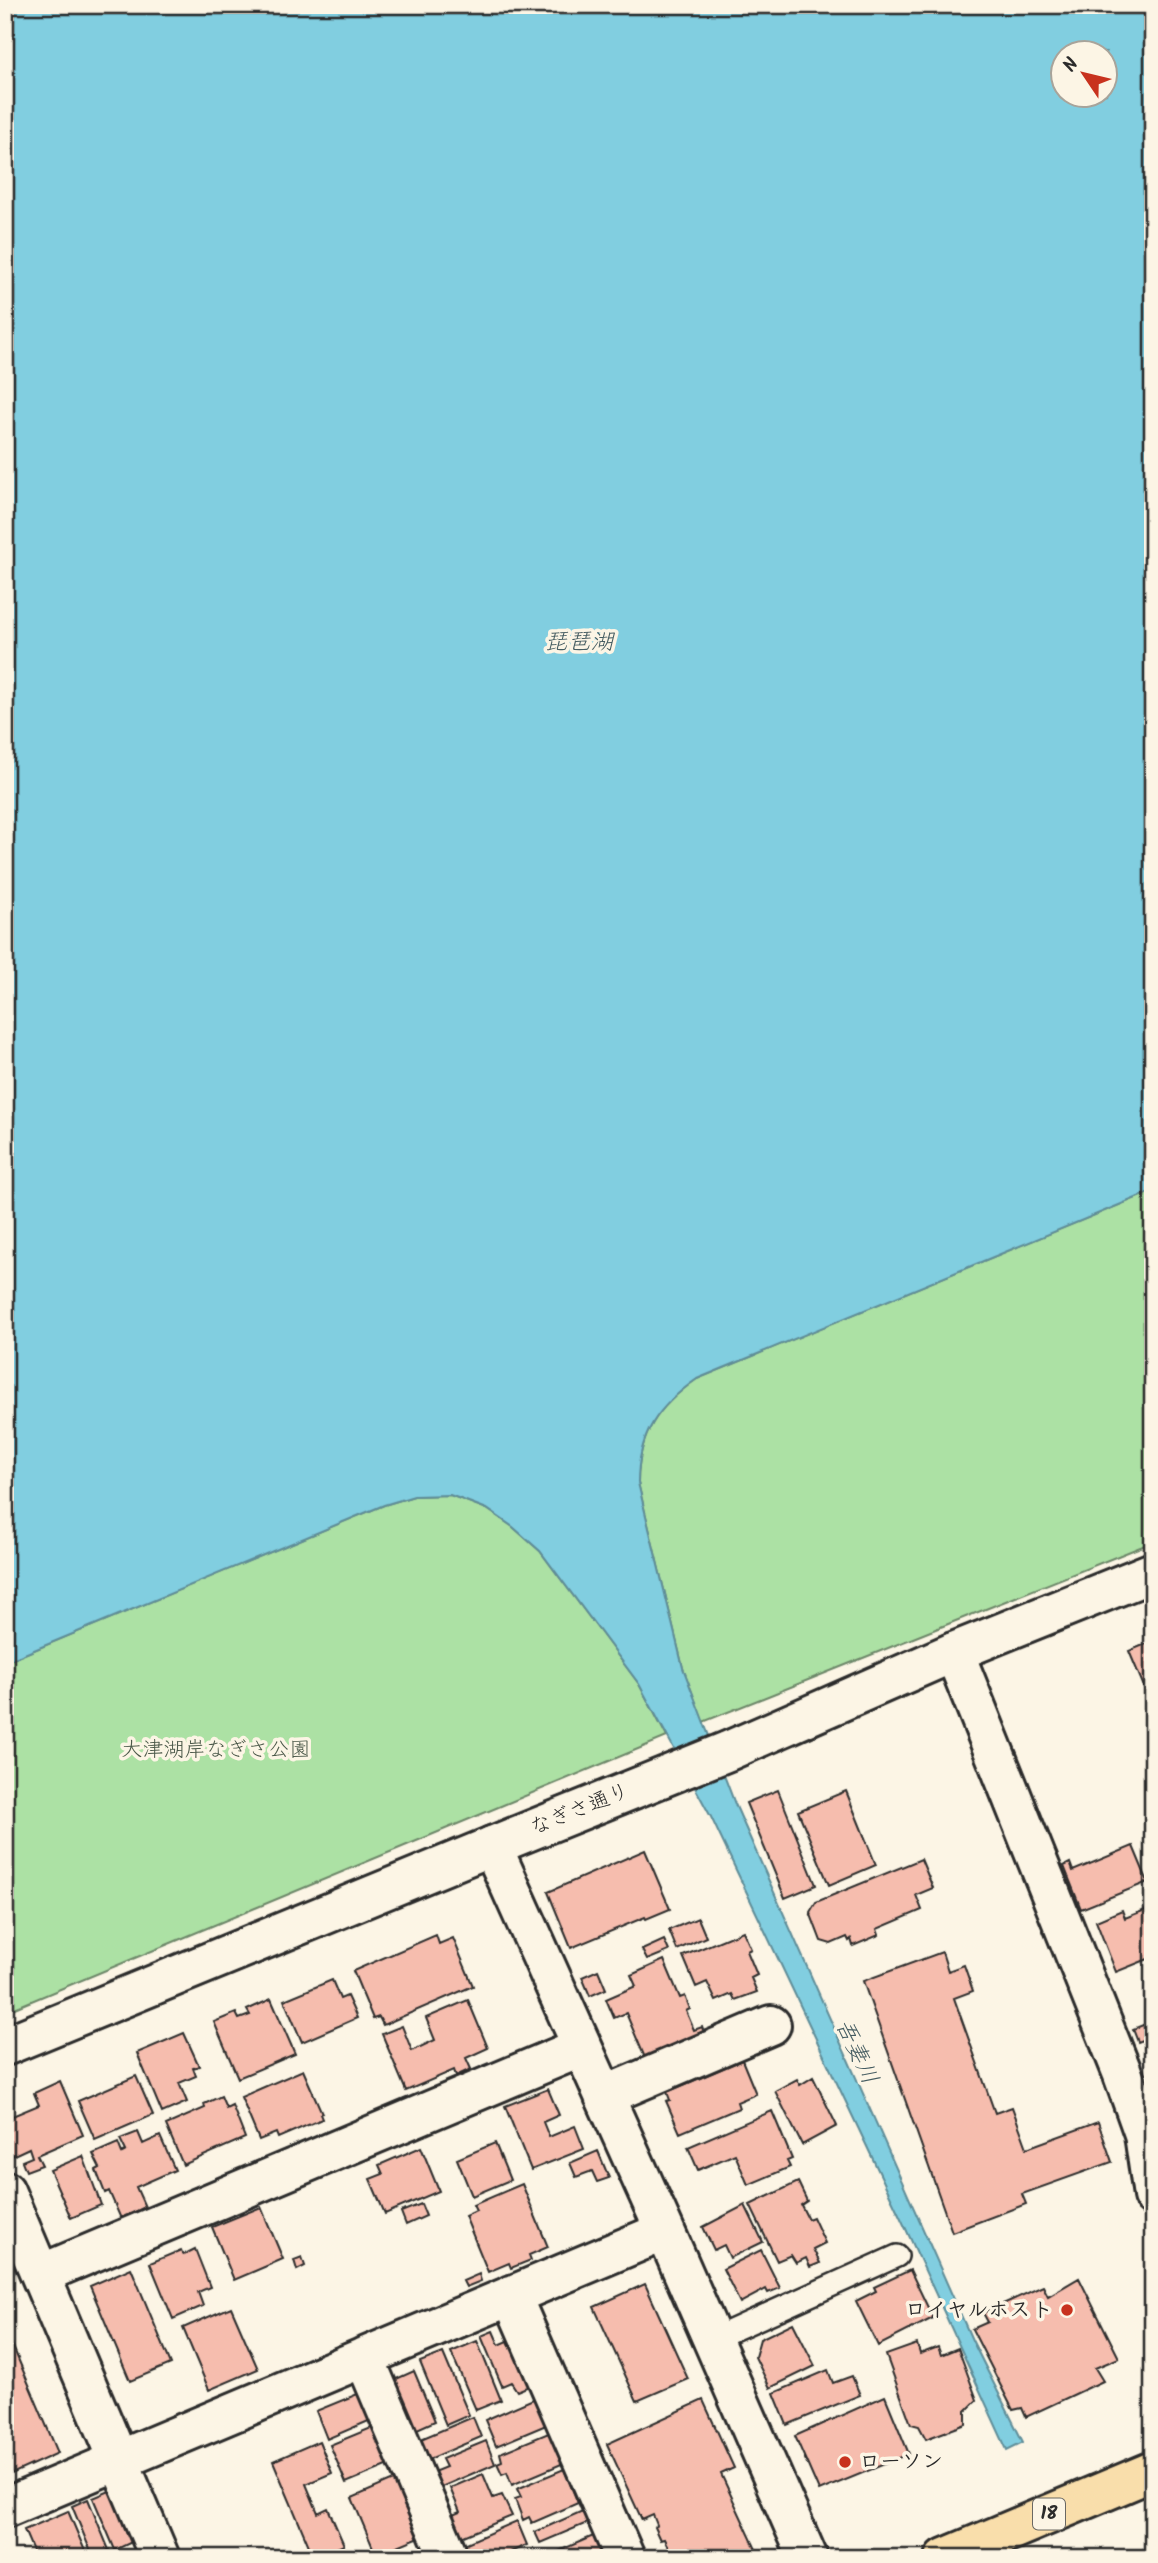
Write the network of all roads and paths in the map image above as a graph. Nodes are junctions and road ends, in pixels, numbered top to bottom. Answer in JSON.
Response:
{"nodes":[{"id":1,"x":1153,"y":1572,"type":"edge"},
{"id":2,"x":954,"y":1652,"type":"junction"},
{"id":3,"x":492,"y":1846,"type":"junction"},
{"id":4,"x":771,"y":2025,"type":"dead end"},
{"id":5,"x":5,"y":2046,"type":"edge"},
{"id":6,"x":582,"y":2047,"type":"junction"},
{"id":7,"x":604,"y":2096,"type":"junction"},
{"id":8,"x":1143,"y":2101,"type":"edge"},
{"id":9,"x":5,"y":2191,"type":"edge"},
{"id":10,"x":1153,"y":2196,"type":"edge"},
{"id":11,"x":665,"y":2231,"type":"junction"},
{"id":12,"x":897,"y":2256,"type":"dead end"},
{"id":13,"x":41,"y":2274,"type":"junction"},
{"id":14,"x":511,"y":2295,"type":"junction"},
{"id":15,"x":713,"y":2339,"type":"junction"},
{"id":16,"x":364,"y":2357,"type":"junction"},
{"id":17,"x":118,"y":2460,"type":"junction"},
{"id":18,"x":1153,"y":2471,"type":"edge"},
{"id":19,"x":5,"y":2508,"type":"edge"},
{"id":20,"x":160,"y":2558,"type":"edge"},
{"id":21,"x":449,"y":2558,"type":"edge"},
{"id":22,"x":625,"y":2558,"type":"edge"},
{"id":23,"x":808,"y":2558,"type":"edge"},
{"id":24,"x":946,"y":2558,"type":"edge"}],
"edges":[{"from":1,"to":2,"type":"street","name":"なぎさ通り"},
{"from":2,"to":3,"type":"street","name":"なぎさ通り"},
{"from":2,"to":8,"type":"street"},
{"from":3,"to":5,"type":"street","name":"なぎさ通り"},
{"from":3,"to":6,"type":"street"},
{"from":4,"to":7,"type":"street"},
{"from":6,"to":7,"type":"street"},
{"from":6,"to":13,"type":"street"},
{"from":7,"to":11,"type":"street"},
{"from":8,"to":10,"type":"street"},
{"from":9,"to":13,"type":"street"},
{"from":11,"to":14,"type":"street"},
{"from":11,"to":15,"type":"street"},
{"from":12,"to":15,"type":"lane"},
{"from":13,"to":17,"type":"street"},
{"from":14,"to":16,"type":"street"},
{"from":14,"to":22,"type":"street"},
{"from":15,"to":23,"type":"street"},
{"from":16,"to":17,"type":"street"},
{"from":16,"to":21,"type":"street"},
{"from":17,"to":19,"type":"street"},
{"from":17,"to":20,"type":"street"},
{"from":18,"to":24,"type":"main road","number":"18"}]}
